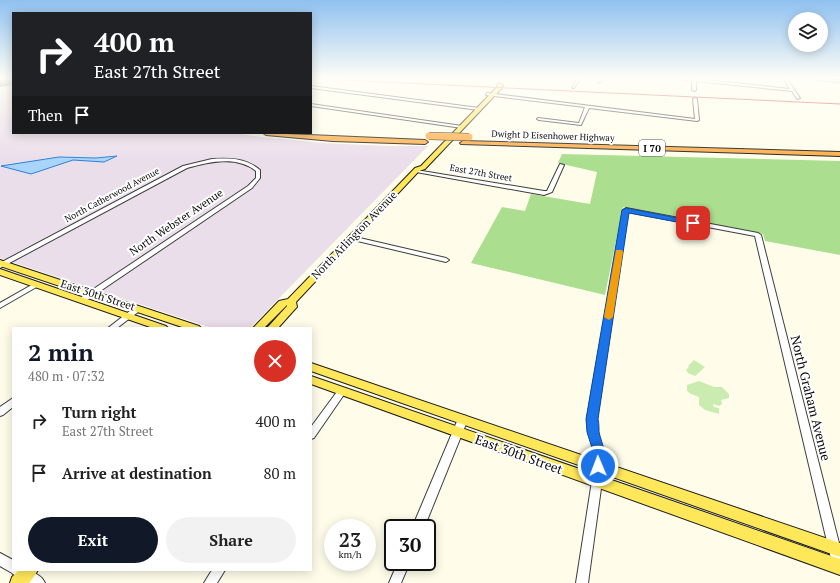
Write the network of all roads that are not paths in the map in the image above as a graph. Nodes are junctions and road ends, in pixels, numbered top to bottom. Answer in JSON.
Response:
{"nodes":[{"id":1,"x":320,"y":106,"type":"edge"},
{"id":2,"x":455,"y":106,"type":"edge"},
{"id":3,"x":479,"y":106,"type":"edge"},
{"id":4,"x":581,"y":106,"type":"edge"},
{"id":5,"x":696,"y":106,"type":"edge"},
{"id":6,"x":587,"y":107,"type":"junction"},
{"id":7,"x":476,"y":109,"type":"junction"},
{"id":8,"x":539,"y":119,"type":"dead end"},
{"id":9,"x":459,"y":126,"type":"junction"},
{"id":10,"x":312,"y":132,"type":"edge"},
{"id":11,"x":277,"y":134,"type":"edge"},
{"id":12,"x":840,"y":149,"type":"edge"},
{"id":13,"x":840,"y":154,"type":"edge"},
{"id":14,"x":239,"y":161,"type":"joint"},
{"id":15,"x":562,"y":165,"type":"dead end"},
{"id":16,"x":417,"y":170,"type":"junction"},
{"id":17,"x":351,"y":238,"type":"junction"},
{"id":18,"x":446,"y":260,"type":"dead end"},
{"id":19,"x":1,"y":266,"type":"edge"},
{"id":20,"x":37,"y":285,"type":"junction"},
{"id":21,"x":91,"y":293,"type":"junction"},
{"id":22,"x":80,"y":300,"type":"junction"},
{"id":23,"x":291,"y":300,"type":"junction"},
{"id":24,"x":0,"y":306,"type":"edge"},
{"id":25,"x":138,"y":308,"type":"junction"},
{"id":26,"x":128,"y":316,"type":"junction"},
{"id":27,"x":113,"y":327,"type":"edge"},
{"id":28,"x":160,"y":327,"type":"edge"},
{"id":29,"x":193,"y":327,"type":"edge"},
{"id":30,"x":259,"y":327,"type":"edge"},
{"id":31,"x":273,"y":327,"type":"edge"},
{"id":32,"x":312,"y":367,"type":"edge"},
{"id":33,"x":312,"y":380,"type":"edge"},
{"id":34,"x":342,"y":391,"type":"junction"},
{"id":35,"x":12,"y":403,"type":"edge"},
{"id":36,"x":0,"y":412,"type":"edge"},
{"id":37,"x":463,"y":419,"type":"junction"},
{"id":38,"x":458,"y":432,"type":"junction"},
{"id":39,"x":312,"y":434,"type":"edge"},
{"id":40,"x":598,"y":466,"type":"junction"},
{"id":41,"x":597,"y":481,"type":"junction"},
{"id":42,"x":422,"y":519,"type":"edge"},
{"id":43,"x":837,"y":549,"type":"edge"},
{"id":44,"x":0,"y":559,"type":"edge"},
{"id":45,"x":12,"y":567,"type":"edge"},
{"id":46,"x":839,"y":567,"type":"edge"},
{"id":47,"x":218,"y":571,"type":"edge"},
{"id":48,"x":400,"y":571,"type":"edge"},
{"id":49,"x":21,"y":573,"type":"edge"},
{"id":50,"x":39,"y":583,"type":"edge"},
{"id":51,"x":210,"y":583,"type":"edge"},
{"id":52,"x":395,"y":583,"type":"edge"},
{"id":53,"x":582,"y":583,"type":"edge"}],
"edges":[{"from":1,"to":9,"type":"street"},
{"from":2,"to":7,"type":"street"},
{"from":3,"to":7,"type":"main road","name":"North Arlington Avenue"},
{"from":4,"to":6,"type":"street"},
{"from":5,"to":6,"type":"street"},
{"from":6,"to":8,"type":"street"},
{"from":7,"to":9,"type":"main road","name":"North Arlington Avenue"},
{"from":9,"to":16,"type":"main road","name":"North Arlington Avenue"},
{"from":10,"to":12,"type":"highway","name":"Dwight D Eisenhower Highway","number":"I 70","bridge":true},
{"from":11,"to":13,"type":"highway","name":"Dwight D Eisenhower Highway","number":"I 70"},
{"from":14,"to":19,"type":"street","name":"North Catherwood Avenue"},
{"from":14,"to":21,"type":"street","name":"North Webster Avenue"},
{"from":15,"to":16,"type":"street","name":"East 27th Street"},
{"from":16,"to":17,"type":"main road","name":"North Arlington Avenue"},
{"from":17,"to":18,"type":"street"},
{"from":17,"to":23,"type":"main road","name":"North Arlington Avenue"},
{"from":19,"to":20,"type":"main road","name":"East 30th Street"},
{"from":19,"to":21,"type":"main road","name":"East 30th Street"},
{"from":20,"to":22,"type":"main road","name":"East 30th Street"},
{"from":20,"to":24,"type":"street"},
{"from":21,"to":22,"type":"street","name":"North Webster Avenue"},
{"from":21,"to":25,"type":"main road","name":"East 30th Street"},
{"from":22,"to":26,"type":"main road","name":"East 30th Street"},
{"from":23,"to":30,"type":"main road","name":"North Arlington Avenue"},
{"from":23,"to":31,"type":"main road","name":"North Arlington Avenue"},
{"from":25,"to":26,"type":"street"},
{"from":25,"to":29,"type":"main road","name":"East 30th Street"},
{"from":26,"to":27,"type":"street"},
{"from":26,"to":28,"type":"main road","name":"East 30th Street"},
{"from":32,"to":37,"type":"main road","name":"East 30th Street"},
{"from":33,"to":34,"type":"main road","name":"East 30th Street"},
{"from":34,"to":38,"type":"main road","name":"East 30th Street"},
{"from":34,"to":39,"type":"street"},
{"from":35,"to":36,"type":"street"},
{"from":37,"to":38,"type":"street"},
{"from":37,"to":40,"type":"main road","name":"East 30th Street"},
{"from":38,"to":41,"type":"main road","name":"East 30th Street"},
{"from":38,"to":42,"type":"street"},
{"from":40,"to":43,"type":"main road","name":"East 30th Street"},
{"from":40,"to":43,"type":"street","name":"North Graham Avenue"},
{"from":41,"to":46,"type":"main road","name":"East 30th Street"},
{"from":41,"to":53,"type":"street"},
{"from":43,"to":46,"type":"street","name":"North Graham Avenue"},
{"from":44,"to":45,"type":"street"},
{"from":47,"to":51,"type":"street"},
{"from":48,"to":52,"type":"street"},
{"from":49,"to":50,"type":"street"}]}
